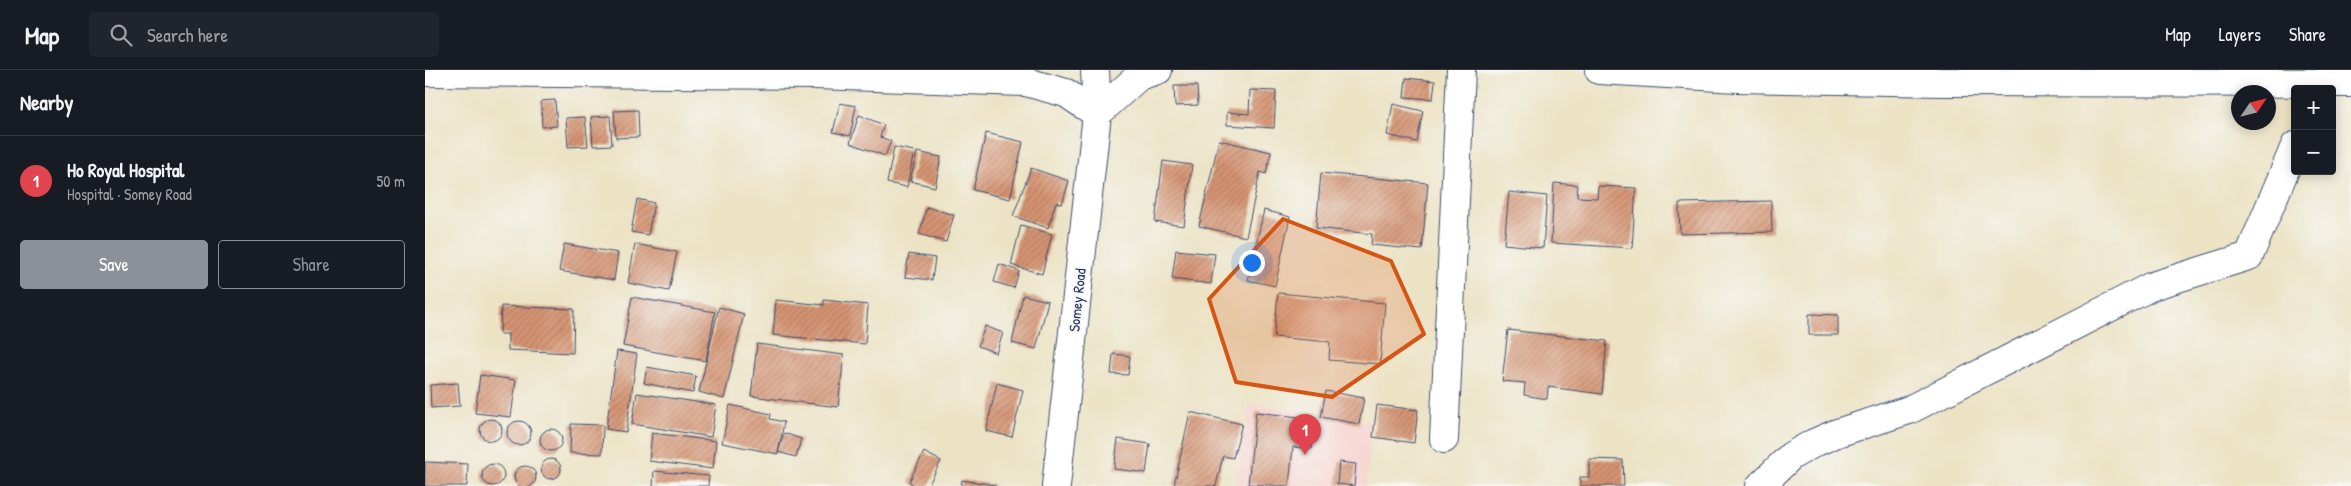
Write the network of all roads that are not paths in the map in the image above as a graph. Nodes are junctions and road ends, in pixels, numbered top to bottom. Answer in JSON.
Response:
{"nodes":[{"id":1,"x":1095,"y":70,"type":"edge"},
{"id":2,"x":1158,"y":70,"type":"edge"},
{"id":3,"x":1461,"y":70,"type":"edge"},
{"id":4,"x":1599,"y":70,"type":"edge"},
{"id":5,"x":425,"y":72,"type":"edge"},
{"id":6,"x":1737,"y":74,"type":"edge"},
{"id":7,"x":2321,"y":80,"type":"edge"},
{"id":8,"x":2351,"y":83,"type":"edge"},
{"id":9,"x":1097,"y":114,"type":"junction"},
{"id":10,"x":2291,"y":156,"type":"edge"},
{"id":11,"x":1444,"y":439,"type":"dead end"},
{"id":12,"x":1056,"y":486,"type":"edge"},
{"id":13,"x":1760,"y":486,"type":"edge"}],
"edges":[{"from":1,"to":9,"type":"street","name":"Somey Road"},
{"from":2,"to":9,"type":"street"},
{"from":3,"to":11,"type":"street"},
{"from":4,"to":6,"type":"street"},
{"from":5,"to":9,"type":"street"},
{"from":6,"to":7,"type":"street"},
{"from":7,"to":8,"type":"street"},
{"from":9,"to":12,"type":"street","name":"Somey Road"},
{"from":10,"to":13,"type":"street"}]}
